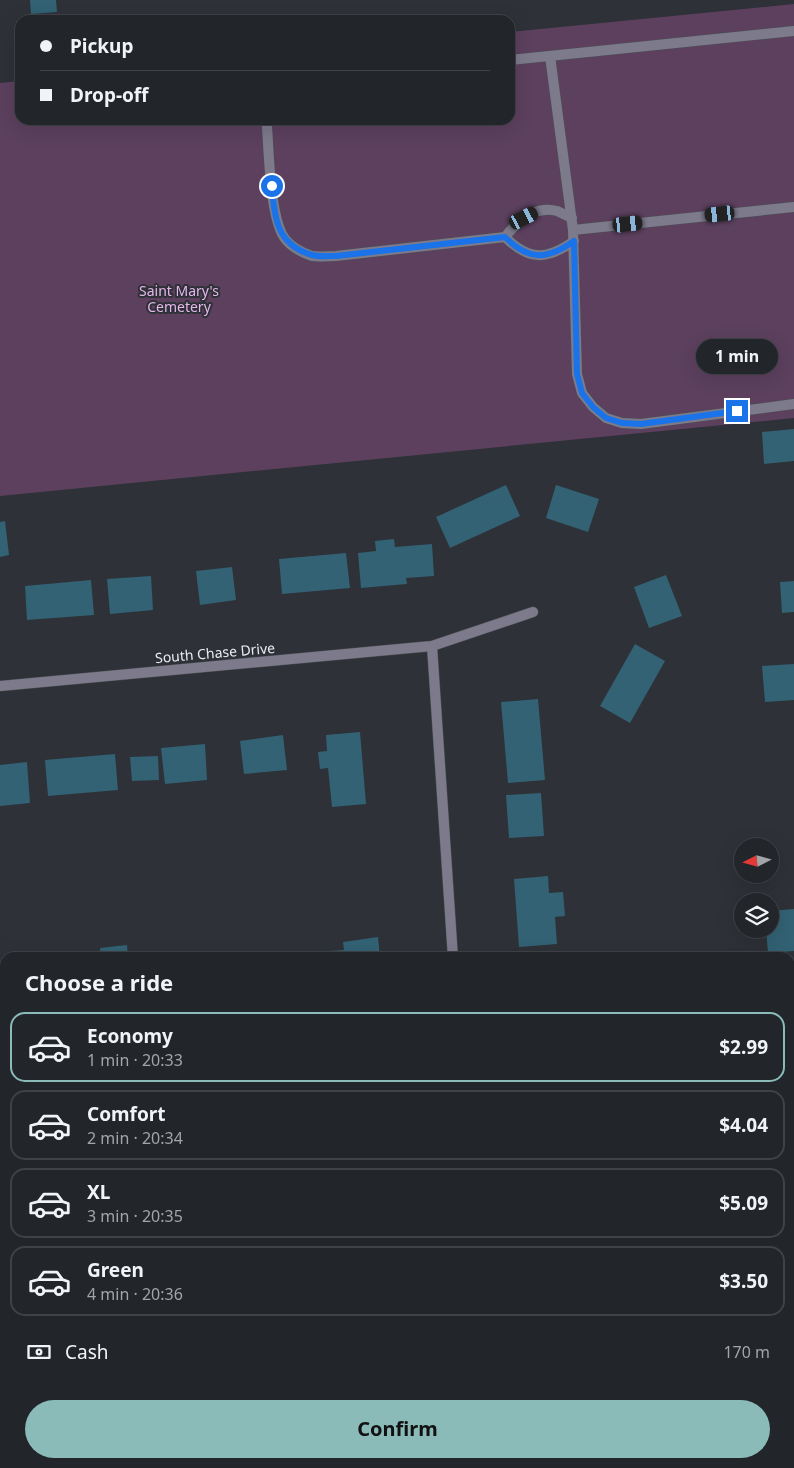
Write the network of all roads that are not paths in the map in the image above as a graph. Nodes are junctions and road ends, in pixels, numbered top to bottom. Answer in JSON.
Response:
{"nodes":[{"id":1,"x":794,"y":31,"type":"edge"},
{"id":2,"x":550,"y":56,"type":"junction"},
{"id":3,"x":515,"y":60,"type":"edge"},
{"id":4,"x":267,"y":125,"type":"edge"},
{"id":5,"x":794,"y":207,"type":"edge"},
{"id":6,"x":572,"y":218,"type":"junction"},
{"id":7,"x":573,"y":230,"type":"junction"},
{"id":8,"x":505,"y":237,"type":"junction"},
{"id":9,"x":574,"y":241,"type":"junction"},
{"id":10,"x":794,"y":404,"type":"edge"},
{"id":11,"x":533,"y":612,"type":"dead end"},
{"id":12,"x":432,"y":646,"type":"junction"},
{"id":13,"x":0,"y":686,"type":"edge"},
{"id":14,"x":453,"y":952,"type":"edge"}],
"edges":[{"from":1,"to":2,"type":"street"},
{"from":2,"to":3,"type":"street"},
{"from":2,"to":6,"type":"street"},
{"from":4,"to":8,"type":"street"},
{"from":5,"to":7,"type":"street"},
{"from":6,"to":7,"type":"street"},
{"from":6,"to":8,"type":"street"},
{"from":7,"to":9,"type":"street"},
{"from":8,"to":9,"type":"street"},
{"from":9,"to":10,"type":"street"},
{"from":11,"to":12,"type":"street","name":"South Chase Drive"},
{"from":12,"to":13,"type":"street","name":"South Chase Drive"},
{"from":12,"to":14,"type":"street"}]}
